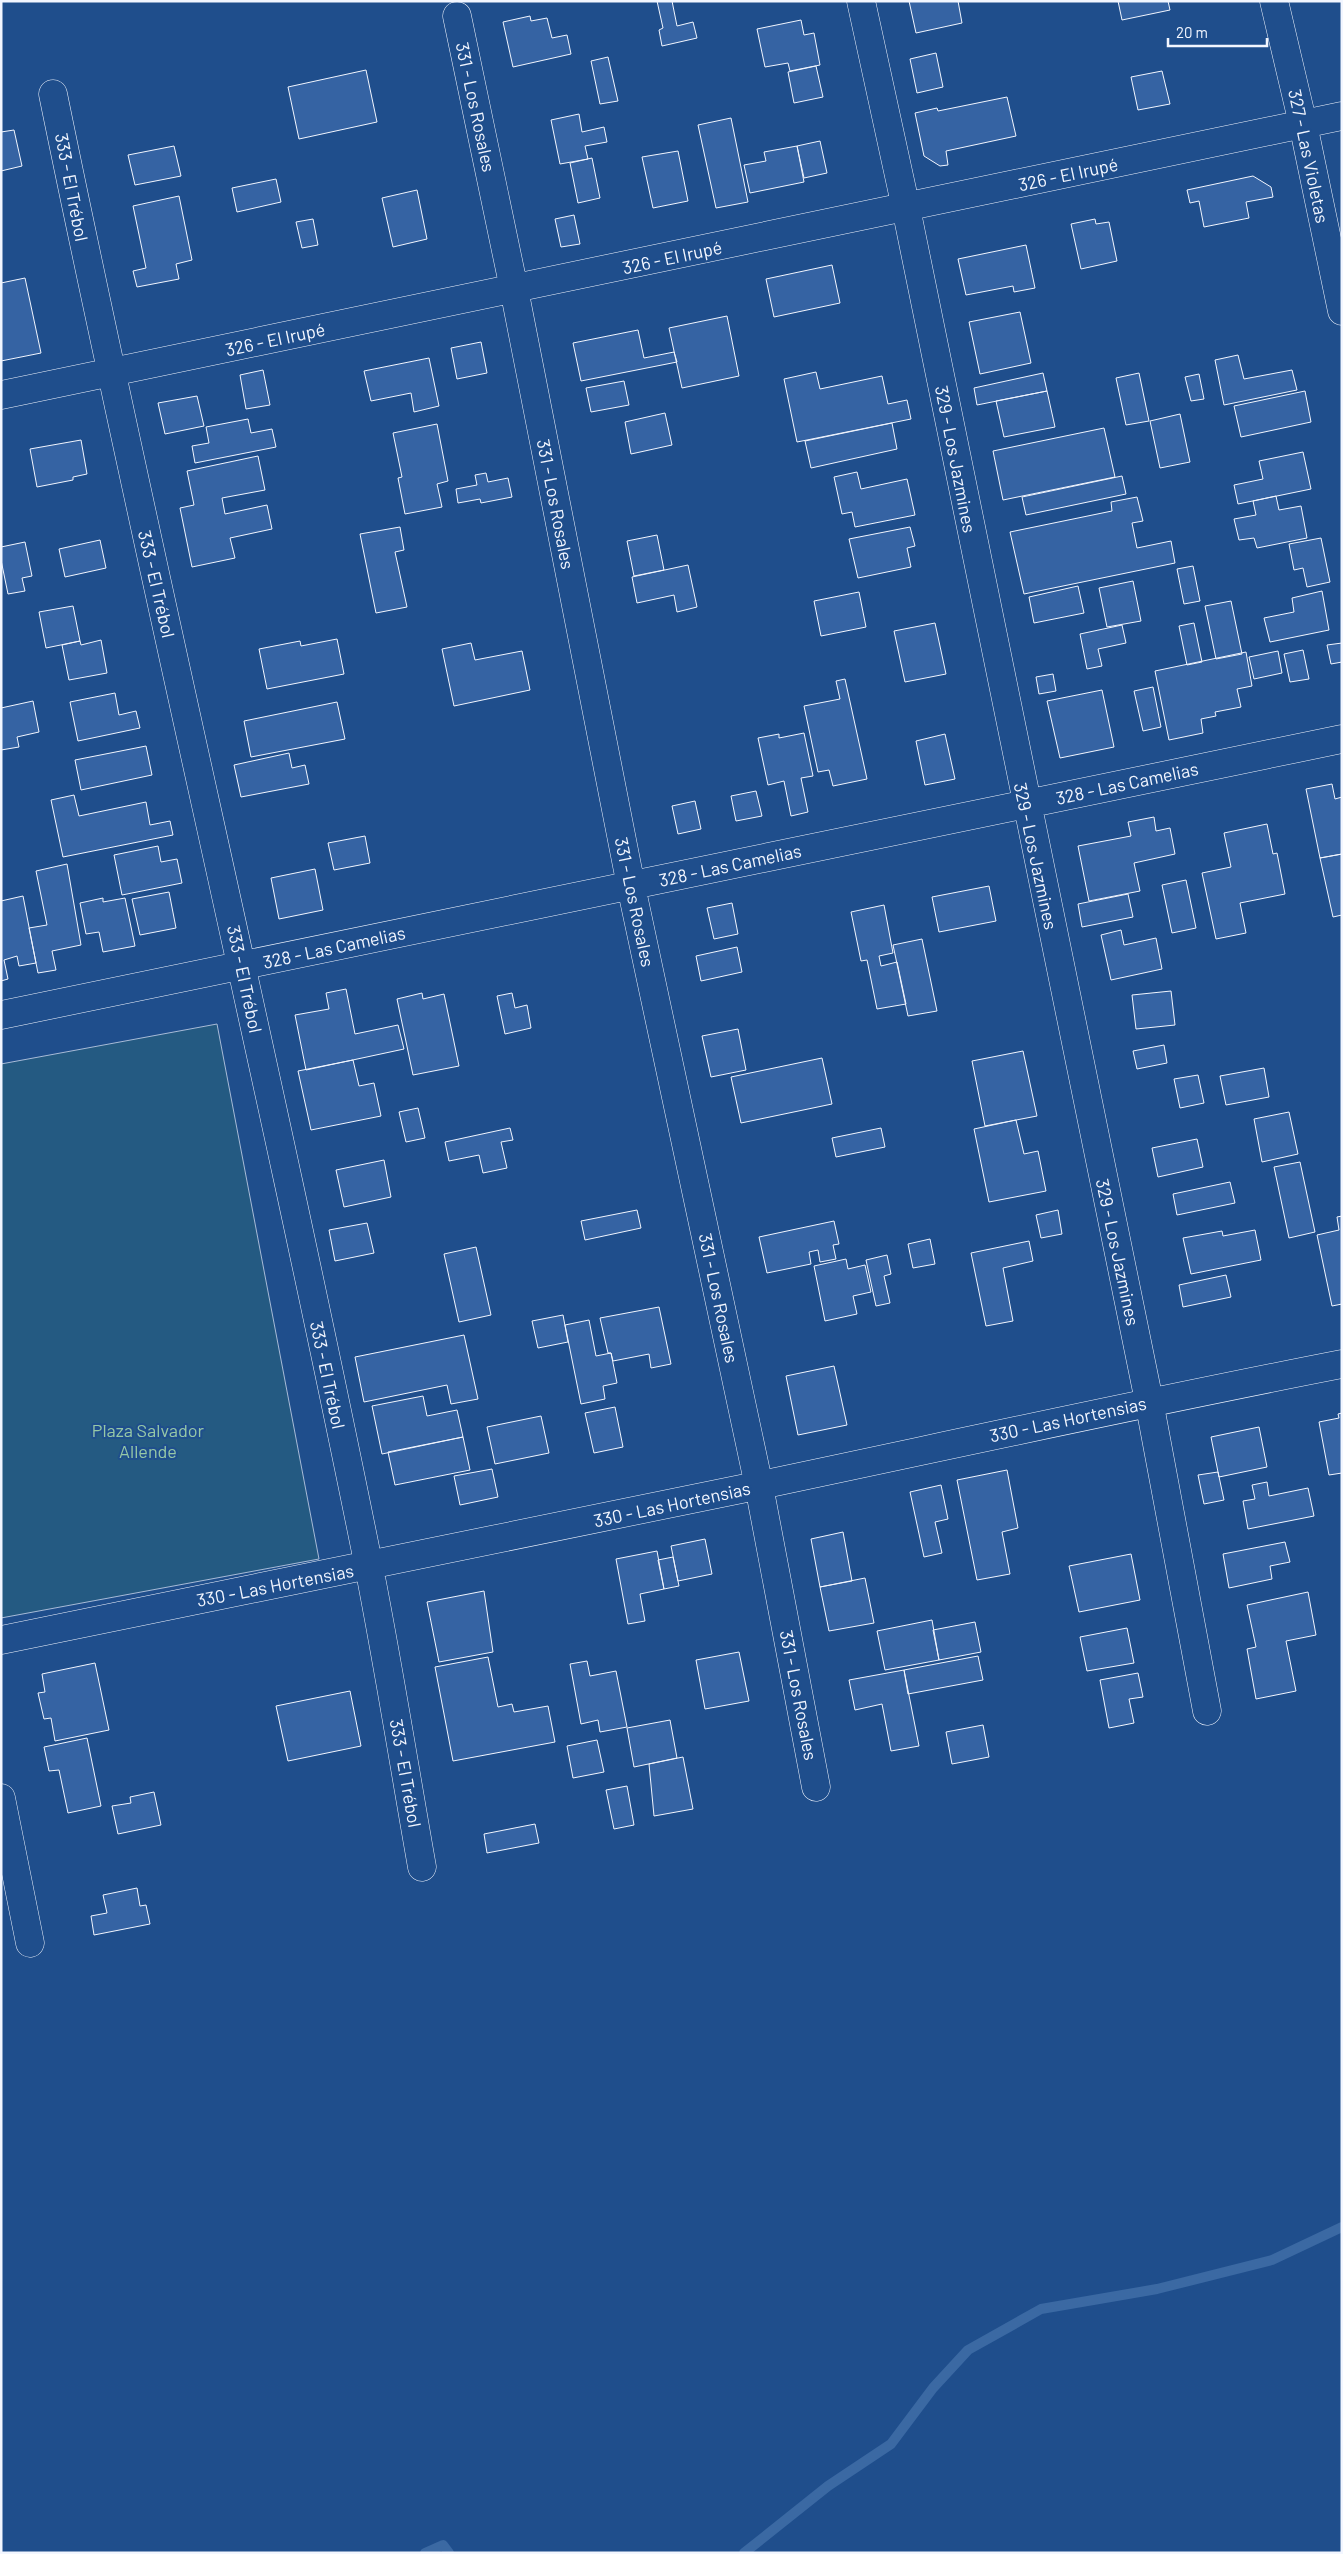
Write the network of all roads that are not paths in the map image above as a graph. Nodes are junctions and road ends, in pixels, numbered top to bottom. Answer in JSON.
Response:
{"nodes":[{"id":1,"x":861,"y":1,"type":"edge"},
{"id":2,"x":1274,"y":1,"type":"edge"},
{"id":3,"x":457,"y":16,"type":"dead end"},
{"id":4,"x":53,"y":94,"type":"dead end"},
{"id":5,"x":1342,"y":116,"type":"edge"},
{"id":6,"x":1303,"y":124,"type":"junction"},
{"id":7,"x":906,"y":208,"type":"junction"},
{"id":8,"x":514,"y":289,"type":"junction"},
{"id":9,"x":1342,"y":311,"type":"edge"},
{"id":10,"x":110,"y":373,"type":"junction"},
{"id":11,"x":1,"y":395,"type":"edge"},
{"id":12,"x":1342,"y":739,"type":"edge"},
{"id":13,"x":1026,"y":804,"type":"junction"},
{"id":14,"x":631,"y":886,"type":"junction"},
{"id":15,"x":242,"y":966,"type":"junction"},
{"id":16,"x":1,"y":1015,"type":"edge"},
{"id":17,"x":1342,"y":1364,"type":"edge"},
{"id":18,"x":1149,"y":1401,"type":"junction"},
{"id":19,"x":759,"y":1486,"type":"junction"},
{"id":20,"x":369,"y":1566,"type":"junction"},
{"id":21,"x":1,"y":1640,"type":"edge"},
{"id":22,"x":1208,"y":1711,"type":"dead end"},
{"id":23,"x":816,"y":1787,"type":"dead end"},
{"id":24,"x":1,"y":1798,"type":"edge"},
{"id":25,"x":422,"y":1867,"type":"dead end"},
{"id":26,"x":30,"y":1943,"type":"dead end"}],
"edges":[{"from":1,"to":7,"type":"street","name":"329 - Los Jazmines"},
{"from":2,"to":6,"type":"street","name":"327 - Las Violetas"},
{"from":3,"to":8,"type":"street","name":"331 - Los Rosales"},
{"from":4,"to":10,"type":"street","name":"333 - El Trébol"},
{"from":5,"to":6,"type":"street","name":"326 - El Irupé"},
{"from":6,"to":7,"type":"street","name":"326 - El Irupé"},
{"from":6,"to":9,"type":"street","name":"327 - Las Violetas"},
{"from":7,"to":8,"type":"street","name":"326 - El Irupé"},
{"from":7,"to":13,"type":"street","name":"329 - Los Jazmines"},
{"from":8,"to":10,"type":"street","name":"326 - El Irupé"},
{"from":8,"to":14,"type":"street","name":"331 - Los Rosales"},
{"from":10,"to":11,"type":"street","name":"326 - El Irupé"},
{"from":10,"to":15,"type":"street","name":"333 - El Trébol"},
{"from":12,"to":13,"type":"street","name":"328 - Las Camelias"},
{"from":13,"to":14,"type":"street","name":"328 - Las Camelias"},
{"from":13,"to":18,"type":"street","name":"329 - Los Jazmines"},
{"from":14,"to":15,"type":"street","name":"328 - Las Camelias"},
{"from":14,"to":19,"type":"street","name":"331 - Los Rosales"},
{"from":15,"to":16,"type":"street","name":"328 - Las Camelias"},
{"from":15,"to":20,"type":"street","name":"333 - El Trébol"},
{"from":17,"to":18,"type":"street","name":"330 - Las Hortensias"},
{"from":18,"to":19,"type":"street","name":"330 - Las Hortensias"},
{"from":18,"to":22,"type":"street","name":"329 - Los Jazmines"},
{"from":19,"to":20,"type":"street","name":"330 - Las Hortensias"},
{"from":19,"to":23,"type":"street","name":"331 - Los Rosales"},
{"from":20,"to":21,"type":"street","name":"330 - Las Hortensias"},
{"from":20,"to":25,"type":"street","name":"333 - El Trébol"},
{"from":24,"to":26,"type":"street"}]}
